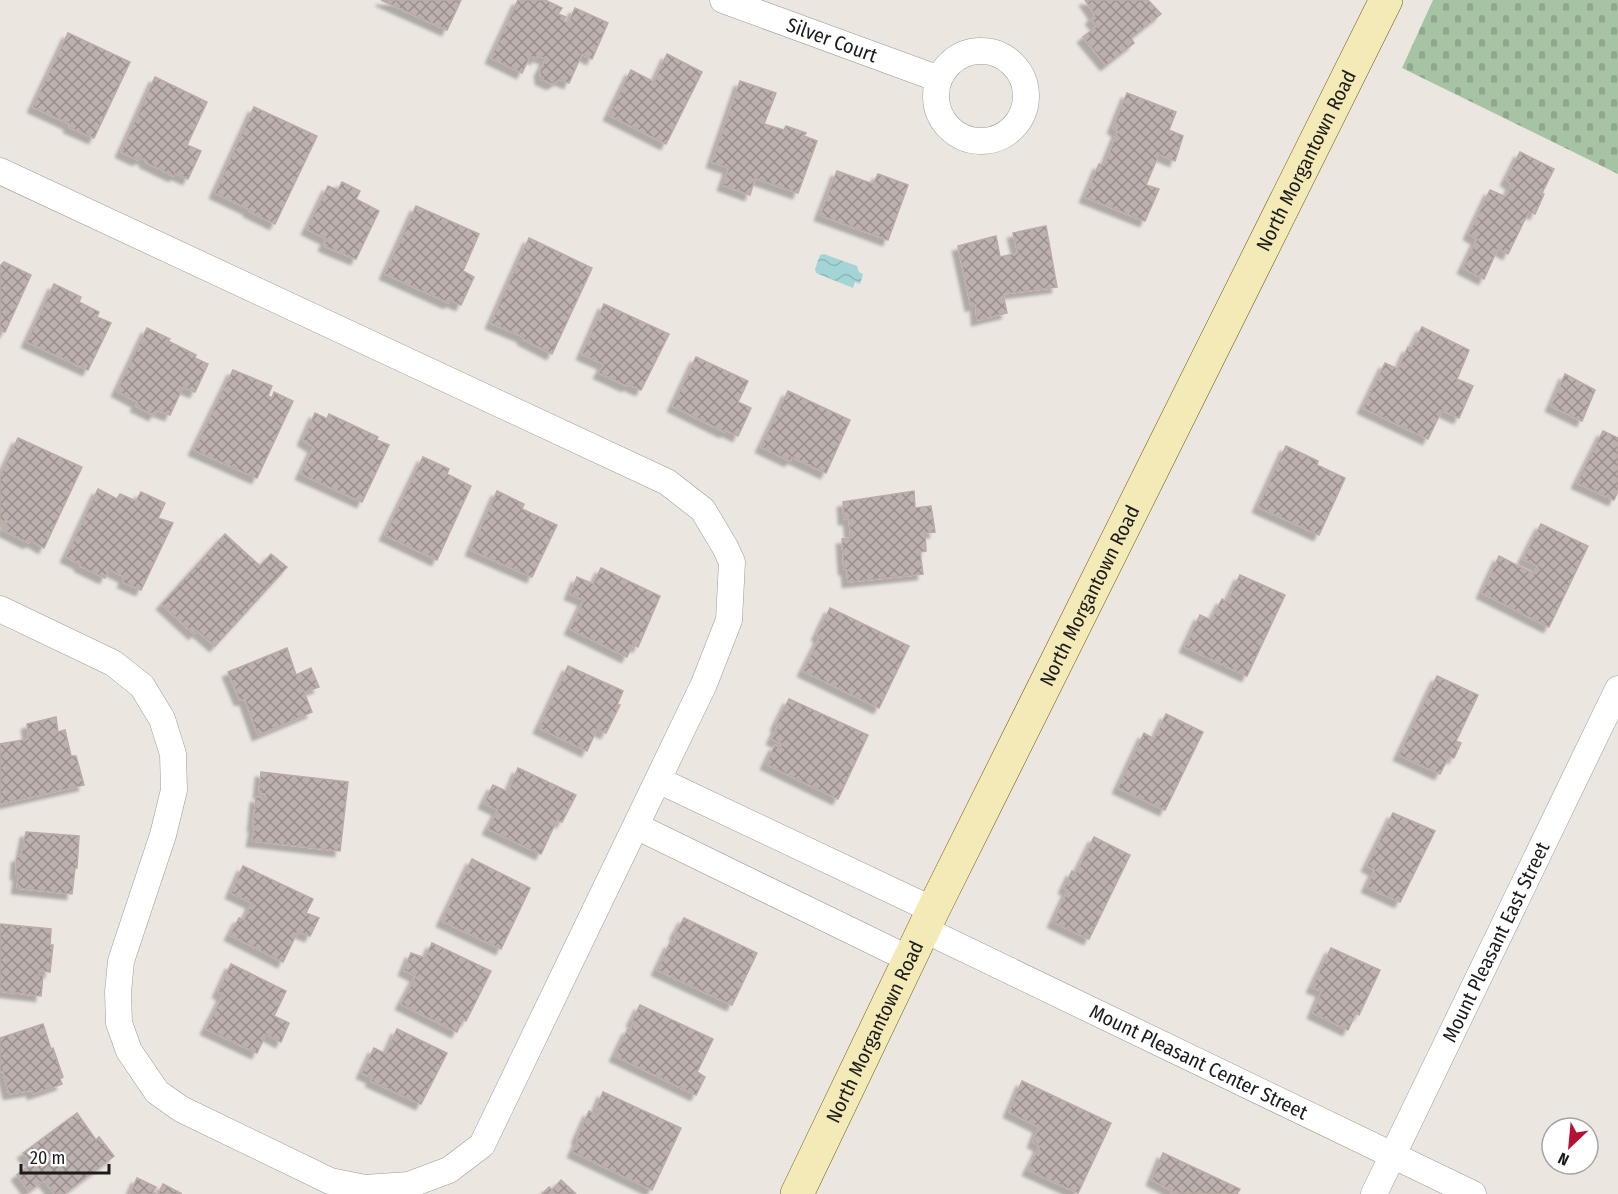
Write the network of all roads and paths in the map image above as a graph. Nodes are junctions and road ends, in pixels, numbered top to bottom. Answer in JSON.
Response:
{"nodes":[{"id":1,"x":723,"y":0,"type":"edge"},
{"id":2,"x":1386,"y":0,"type":"edge"},
{"id":3,"x":939,"y":78,"type":"dead end"},
{"id":4,"x":0,"y":171,"type":"edge"},
{"id":5,"x":0,"y":609,"type":"edge"},
{"id":6,"x":1618,"y":688,"type":"edge"},
{"id":7,"x":658,"y":780,"type":"junction"},
{"id":8,"x":636,"y":826,"type":"junction"},
{"id":9,"x":928,"y":919,"type":"junction"},
{"id":10,"x":909,"y":959,"type":"junction"},
{"id":11,"x":1392,"y":1156,"type":"junction"},
{"id":12,"x":797,"y":1194,"type":"edge"},
{"id":13,"x":1374,"y":1194,"type":"edge"},
{"id":14,"x":1473,"y":1194,"type":"edge"}],
"edges":[{"from":1,"to":3,"type":"street","name":"Silver Court"},
{"from":2,"to":9,"type":"main road","name":"North Morgantown Road"},
{"from":4,"to":7,"type":"street"},
{"from":5,"to":8,"type":"street"},
{"from":6,"to":11,"type":"street","name":"Mount Pleasant East Street"},
{"from":7,"to":8,"type":"street"},
{"from":7,"to":9,"type":"street","name":"Mount Pleasant Center Street"},
{"from":8,"to":10,"type":"street"},
{"from":9,"to":10,"type":"main road","name":"North Morgantown Road"},
{"from":9,"to":11,"type":"street","name":"Mount Pleasant Center Street"},
{"from":10,"to":12,"type":"main road","name":"North Morgantown Road"},
{"from":11,"to":13,"type":"street","name":"Mount Pleasant East Street"},
{"from":11,"to":14,"type":"street","name":"Mount Pleasant Center Street"}]}
